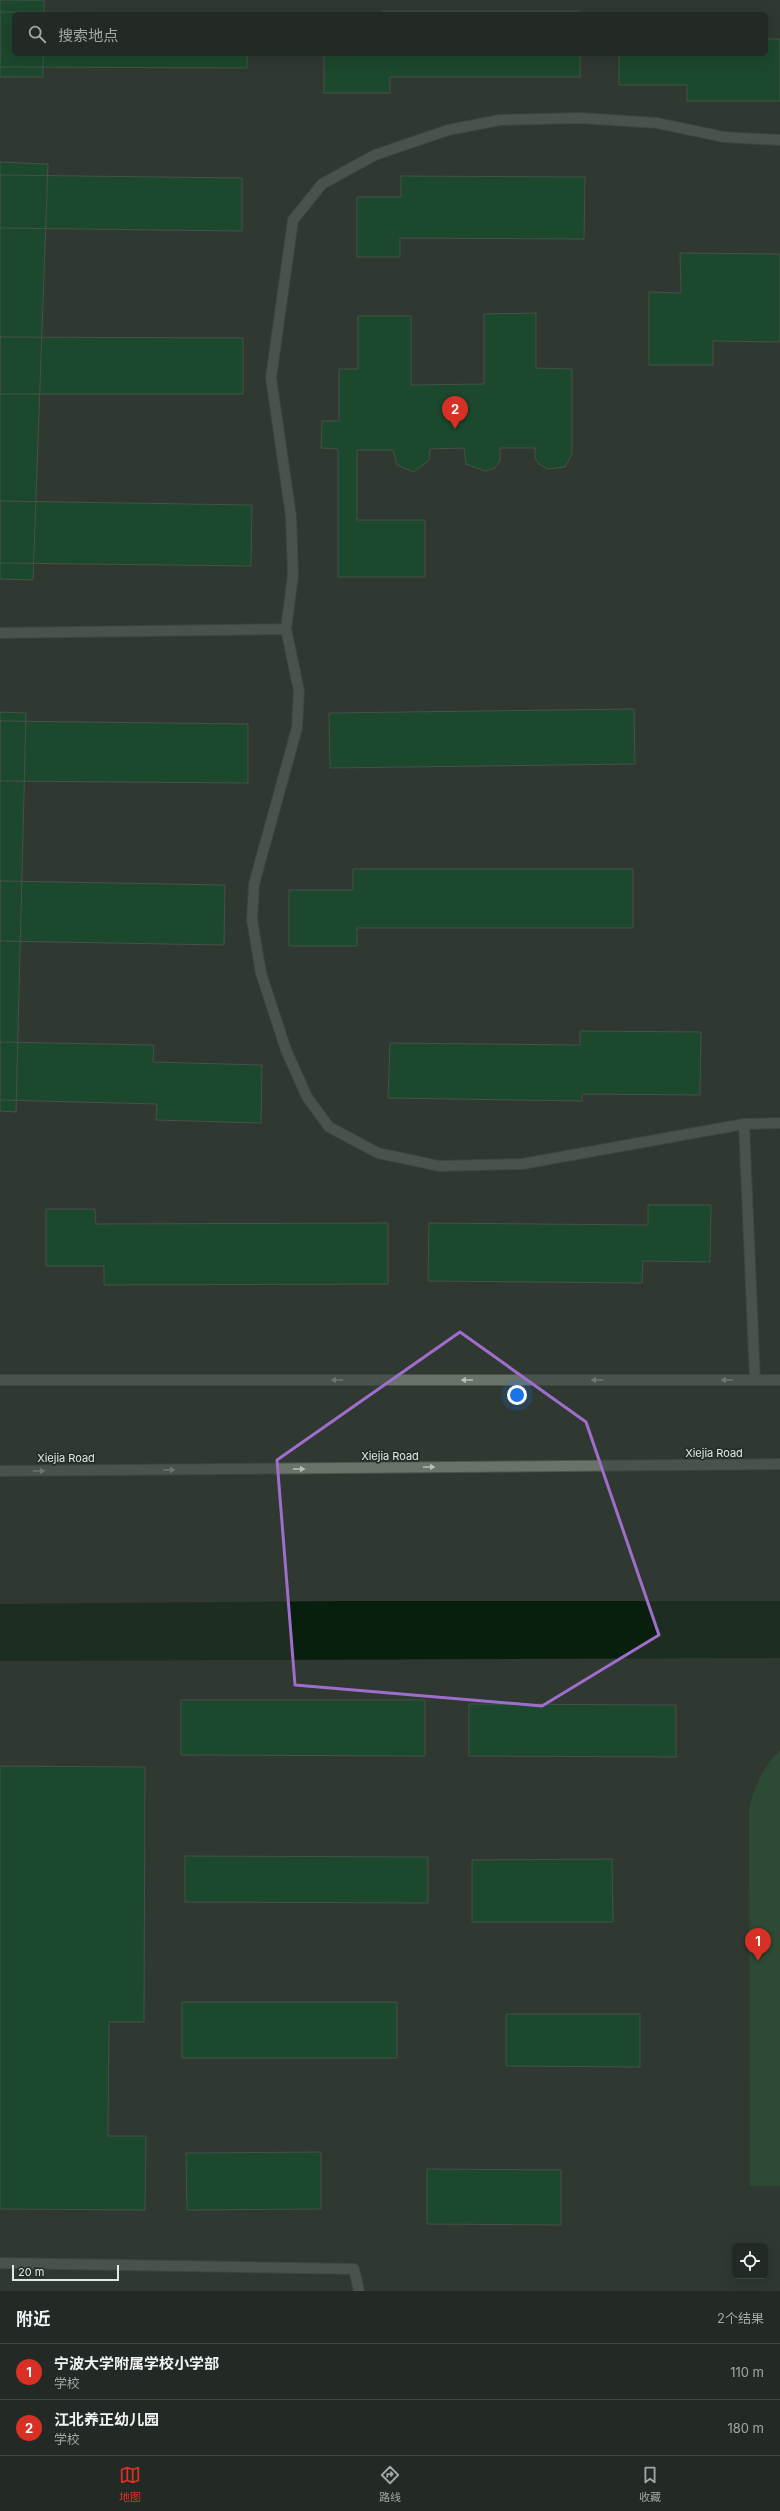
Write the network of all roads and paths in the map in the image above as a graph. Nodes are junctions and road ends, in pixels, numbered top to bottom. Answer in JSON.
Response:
{"nodes":[{"id":1,"x":780,"y":140,"type":"edge"},
{"id":2,"x":286,"y":630,"type":"junction"},
{"id":3,"x":0,"y":633,"type":"edge"},
{"id":4,"x":780,"y":1123,"type":"edge"},
{"id":5,"x":744,"y":1124,"type":"junction"},
{"id":6,"x":0,"y":1380,"type":"edge"},
{"id":7,"x":755,"y":1380,"type":"junction"},
{"id":8,"x":780,"y":1380,"type":"edge"},
{"id":9,"x":780,"y":1464,"type":"edge"},
{"id":10,"x":0,"y":1471,"type":"edge"},
{"id":11,"x":0,"y":2263,"type":"edge"},
{"id":12,"x":359,"y":2291,"type":"edge"}],
"edges":[{"from":1,"to":2,"type":"main road"},
{"from":2,"to":3,"type":"main road"},
{"from":2,"to":5,"type":"main road"},
{"from":4,"to":5,"type":"main road"},
{"from":5,"to":7,"type":"main road"},
{"from":7,"to":6,"type":"main road","one_way":true},
{"from":7,"to":8,"type":"main road"},
{"from":10,"to":9,"type":"main road","name":"Xiejia Road","one_way":true},
{"from":11,"to":12,"type":"main road"}]}
